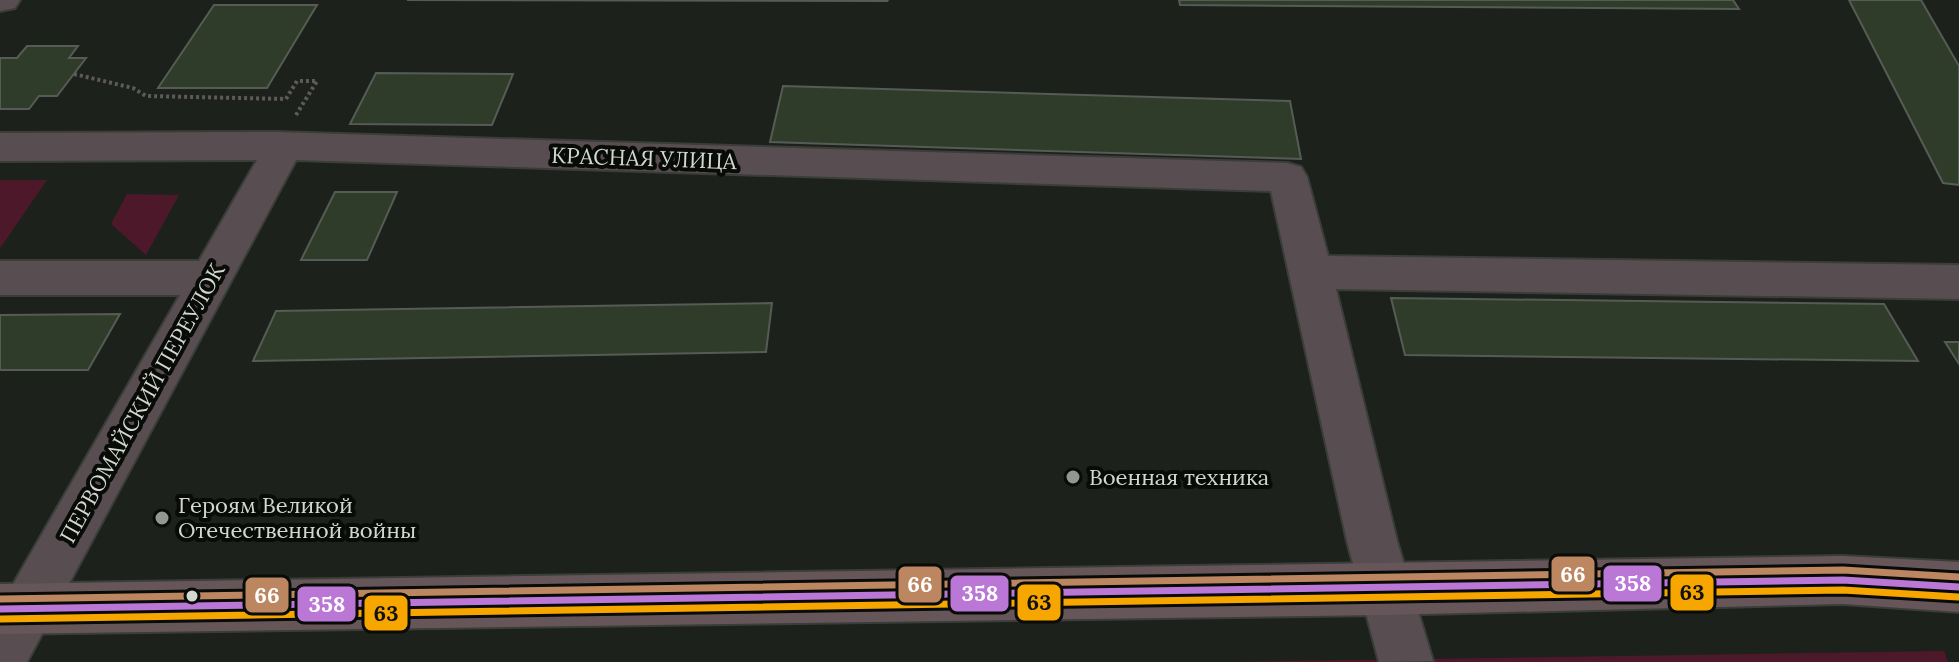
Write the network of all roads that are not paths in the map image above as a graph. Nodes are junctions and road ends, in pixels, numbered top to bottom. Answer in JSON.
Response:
{"nodes":[{"id":1,"x":280,"y":146,"type":"junction"},
{"id":2,"x":0,"y":147,"type":"edge"},
{"id":3,"x":1314,"y":272,"type":"junction"},
{"id":4,"x":0,"y":278,"type":"edge"},
{"id":5,"x":212,"y":278,"type":"junction"},
{"id":6,"x":1959,"y":282,"type":"edge"},
{"id":7,"x":1959,"y":587,"type":"edge"},
{"id":8,"x":1383,"y":590,"type":"junction"},
{"id":9,"x":14,"y":609,"type":"edge"},
{"id":10,"x":0,"y":659,"type":"edge"},
{"id":11,"x":1406,"y":661,"type":"edge"}],
"edges":[{"from":1,"to":2,"type":"street","name":"КРАСНАЯ УЛИЦА"},
{"from":1,"to":3,"type":"street","name":"КРАСНАЯ УЛИЦА"},
{"from":1,"to":5,"type":"street","name":"ПЕРВОМАЙСКИЙ ПЕРЕУЛОК"},
{"from":3,"to":6,"type":"street"},
{"from":3,"to":8,"type":"street"},
{"from":4,"to":5,"type":"street"},
{"from":5,"to":9,"type":"street","name":"ПЕРВОМАЙСКИЙ ПЕРЕУЛОК"},
{"from":7,"to":8,"type":"main road"},
{"from":8,"to":9,"type":"main road"},
{"from":8,"to":11,"type":"street"},
{"from":9,"to":10,"type":"street","name":"ПЕРВОМАЙСКИЙ ПЕРЕУЛОК"}]}
